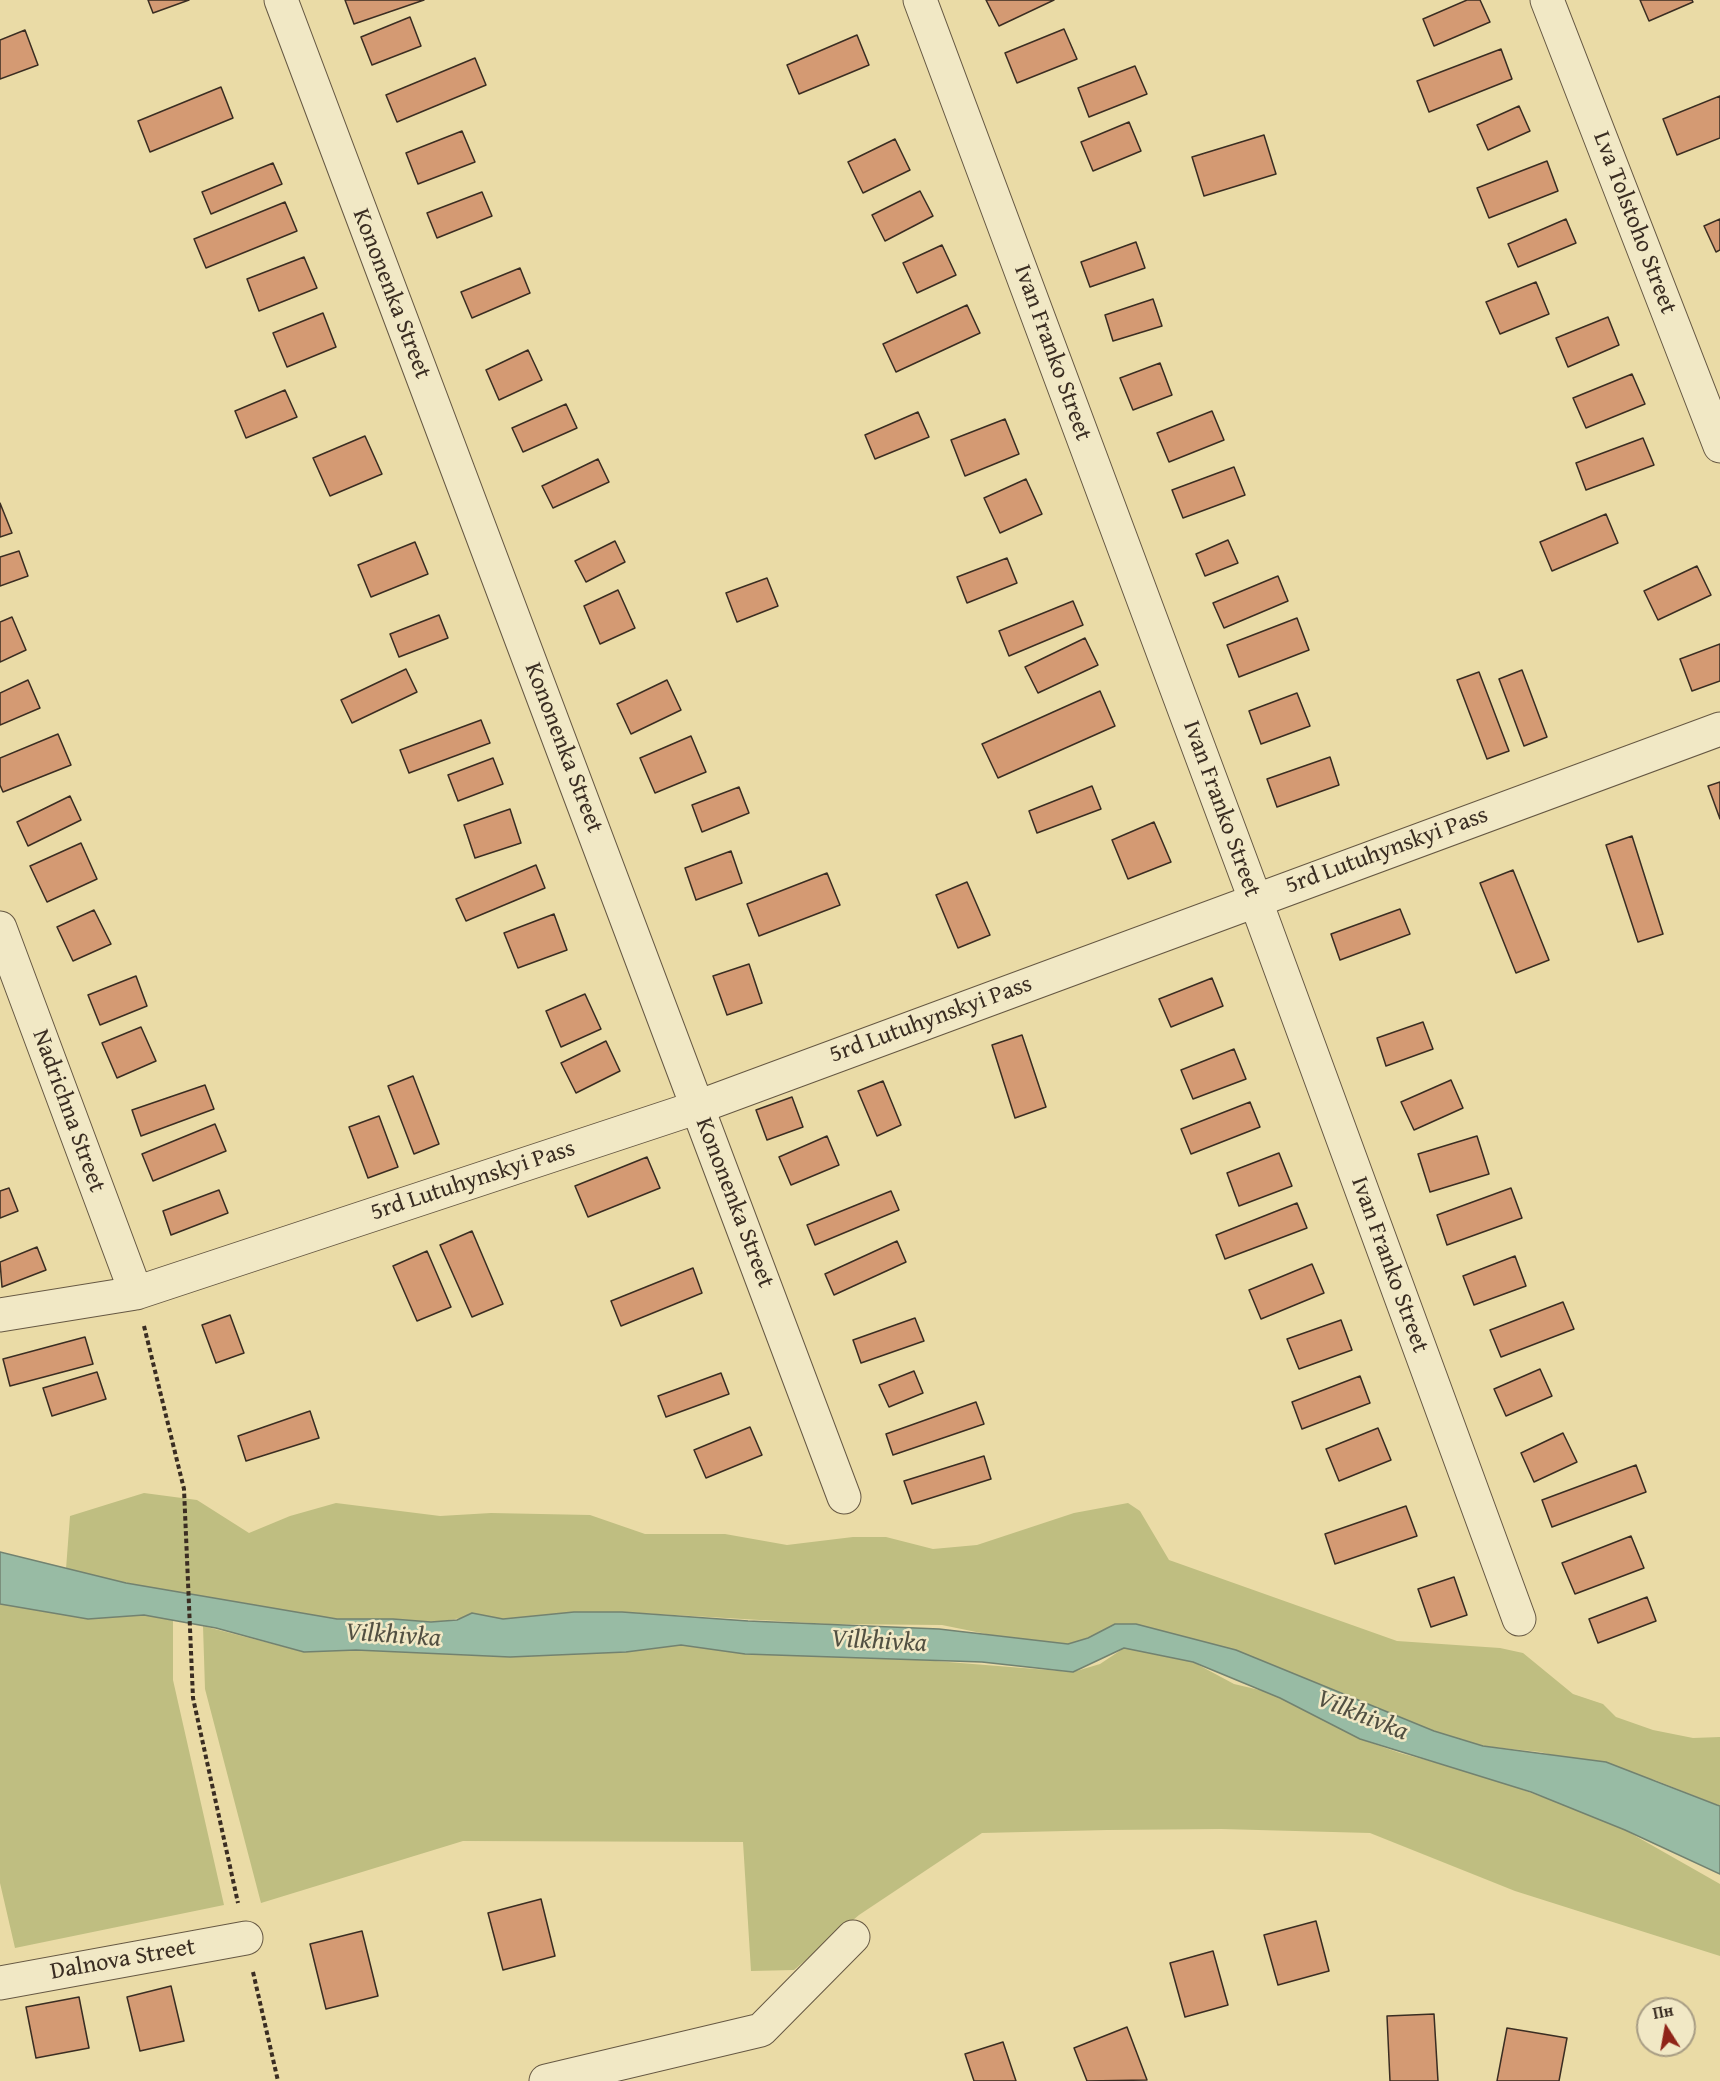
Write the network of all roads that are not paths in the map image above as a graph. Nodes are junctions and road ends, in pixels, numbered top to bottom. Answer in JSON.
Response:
{"nodes":[{"id":1,"x":281,"y":0,"type":"edge"},
{"id":2,"x":920,"y":0,"type":"edge"},
{"id":3,"x":1548,"y":0,"type":"edge"},
{"id":4,"x":1720,"y":446,"type":"edge"},
{"id":5,"x":1720,"y":729,"type":"edge"},
{"id":6,"x":1255,"y":899,"type":"junction"},
{"id":7,"x":0,"y":928,"type":"edge"},
{"id":8,"x":698,"y":1107,"type":"junction"},
{"id":9,"x":136,"y":1293,"type":"junction"},
{"id":10,"x":0,"y":1316,"type":"edge"},
{"id":11,"x":844,"y":1497,"type":"dead end"},
{"id":12,"x":1519,"y":1619,"type":"dead end"},
{"id":13,"x":853,"y":1937,"type":"dead end"},
{"id":14,"x":246,"y":1938,"type":"road end"},
{"id":15,"x":0,"y":1983,"type":"edge"},
{"id":16,"x":546,"y":2081,"type":"edge"}],
"edges":[{"from":1,"to":8,"type":"street","name":"Kononenka Street"},
{"from":2,"to":6,"type":"street","name":"Ivan Franko Street"},
{"from":3,"to":4,"type":"street","name":"Lva Tolstoho Street"},
{"from":5,"to":6,"type":"street","name":"5rd Lutuhynskyi Pass"},
{"from":6,"to":8,"type":"street","name":"5rd Lutuhynskyi Pass"},
{"from":6,"to":12,"type":"street","name":"Ivan Franko Street"},
{"from":7,"to":9,"type":"street","name":"Nadrichna Street"},
{"from":8,"to":9,"type":"street","name":"5rd Lutuhynskyi Pass"},
{"from":8,"to":11,"type":"street","name":"Kononenka Street"},
{"from":9,"to":10,"type":"street","name":"5rd Lutuhynskyi Pass"},
{"from":13,"to":16,"type":"street"},
{"from":14,"to":15,"type":"street","name":"Dalnova Street"}]}
